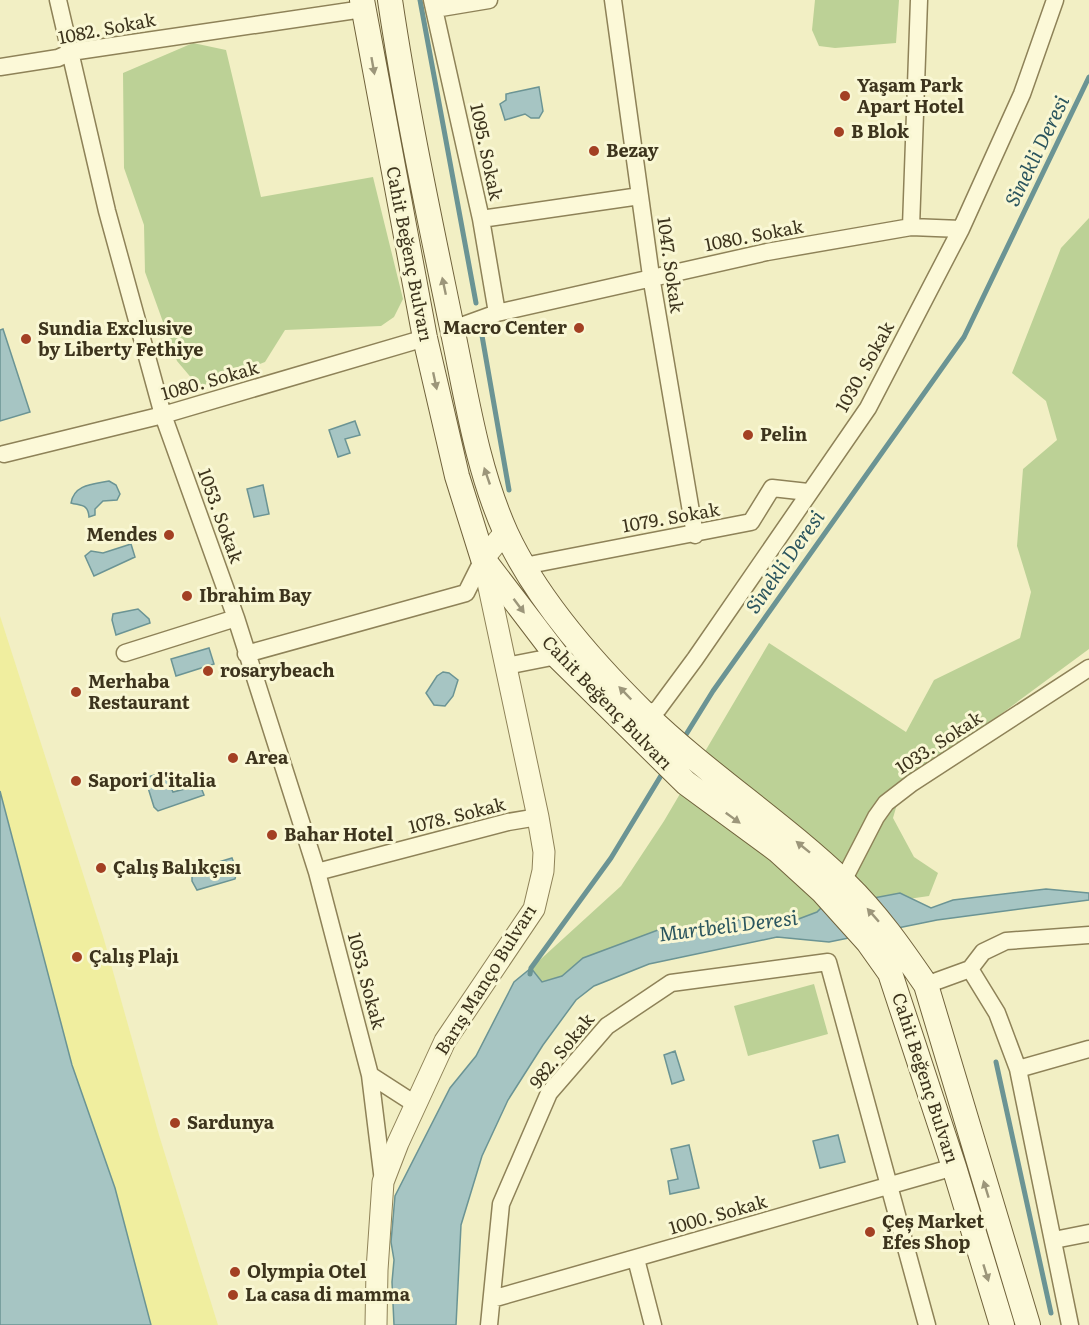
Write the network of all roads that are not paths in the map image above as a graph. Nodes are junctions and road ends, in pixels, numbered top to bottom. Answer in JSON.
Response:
{"nodes":[{"id":1,"x":58,"y":0,"type":"edge"},
{"id":2,"x":390,"y":0,"type":"edge"},
{"id":3,"x":489,"y":0,"type":"edge"},
{"id":4,"x":613,"y":0,"type":"edge"},
{"id":5,"x":919,"y":0,"type":"edge"},
{"id":6,"x":1055,"y":0,"type":"edge"},
{"id":7,"x":362,"y":4,"type":"edge"},
{"id":8,"x":434,"y":5,"type":"edge"},
{"id":9,"x":71,"y":52,"type":"junction"},
{"id":10,"x":0,"y":67,"type":"edge"},
{"id":11,"x":640,"y":195,"type":"junction"},
{"id":12,"x":481,"y":219,"type":"junction"},
{"id":13,"x":911,"y":227,"type":"junction"},
{"id":14,"x":961,"y":229,"type":"junction"},
{"id":15,"x":651,"y":276,"type":"junction"},
{"id":16,"x":497,"y":313,"type":"junction"},
{"id":17,"x":453,"y":329,"type":"junction"},
{"id":18,"x":425,"y":338,"type":"junction"},
{"id":19,"x":163,"y":415,"type":"junction"},
{"id":20,"x":4,"y":454,"type":"dead end"},
{"id":21,"x":808,"y":492,"type":"junction"},
{"id":22,"x":506,"y":531,"type":"junction"},
{"id":23,"x":694,"y":535,"type":"junction"},
{"id":24,"x":483,"y":559,"type":"junction"},
{"id":25,"x":524,"y":566,"type":"junction"},
{"id":26,"x":236,"y":618,"type":"junction"},
{"id":27,"x":125,"y":653,"type":"dead end"},
{"id":28,"x":246,"y":654,"type":"junction"},
{"id":29,"x":557,"y":656,"type":"junction"},
{"id":30,"x":506,"y":666,"type":"junction"},
{"id":31,"x":1089,"y":668,"type":"edge"},
{"id":32,"x":646,"y":715,"type":"junction"},
{"id":33,"x":538,"y":817,"type":"junction"},
{"id":34,"x":317,"y":872,"type":"junction"},
{"id":35,"x":838,"y":886,"type":"junction"},
{"id":36,"x":1089,"y":935,"type":"edge"},
{"id":37,"x":970,"y":969,"type":"junction"},
{"id":38,"x":926,"y":986,"type":"junction"},
{"id":39,"x":1089,"y":1049,"type":"edge"},
{"id":40,"x":1018,"y":1069,"type":"junction"},
{"id":41,"x":370,"y":1075,"type":"junction"},
{"id":42,"x":416,"y":1104,"type":"junction"},
{"id":43,"x":954,"y":1167,"type":"junction"},
{"id":44,"x":384,"y":1182,"type":"junction"},
{"id":45,"x":890,"y":1186,"type":"junction"},
{"id":46,"x":1089,"y":1233,"type":"edge"},
{"id":47,"x":1054,"y":1240,"type":"junction"},
{"id":48,"x":636,"y":1259,"type":"junction"},
{"id":49,"x":492,"y":1299,"type":"junction"},
{"id":50,"x":376,"y":1325,"type":"edge"},
{"id":51,"x":489,"y":1325,"type":"edge"},
{"id":52,"x":653,"y":1325,"type":"edge"},
{"id":53,"x":927,"y":1325,"type":"edge"},
{"id":54,"x":1002,"y":1325,"type":"edge"},
{"id":55,"x":1028,"y":1325,"type":"edge"},
{"id":56,"x":1070,"y":1325,"type":"edge"}],
"edges":[{"from":1,"to":9,"type":"street","name":"1053. Sokak"},
{"from":17,"to":2,"type":"main road","name":"Cahit Beğenç Bulvarı","one_way":true},
{"from":3,"to":8,"type":"street"},
{"from":4,"to":11,"type":"street","name":"1047. Sokak"},
{"from":5,"to":13,"type":"street"},
{"from":6,"to":14,"type":"street","name":"1030. Sokak"},
{"from":7,"to":9,"type":"street","name":"1082. Sokak"},
{"from":7,"to":18,"type":"main road","name":"Cahit Beğenç Bulvarı","one_way":true},
{"from":8,"to":12,"type":"street","name":"1095. Sokak"},
{"from":9,"to":10,"type":"street","name":"1082. Sokak"},
{"from":9,"to":19,"type":"street","name":"1053. Sokak"},
{"from":11,"to":12,"type":"street"},
{"from":11,"to":15,"type":"street","name":"1047. Sokak"},
{"from":12,"to":16,"type":"street","name":"1095. Sokak"},
{"from":13,"to":14,"type":"street","name":"1080. Sokak"},
{"from":13,"to":15,"type":"street","name":"1080. Sokak"},
{"from":14,"to":21,"type":"street","name":"1030. Sokak"},
{"from":15,"to":16,"type":"street","name":"1080. Sokak"},
{"from":15,"to":23,"type":"street","name":"1047. Sokak"},
{"from":16,"to":17,"type":"street","name":"1080. Sokak"},
{"from":22,"to":17,"type":"main road","name":"Cahit Beğenç Bulvarı","one_way":true},
{"from":18,"to":19,"type":"street","name":"1080. Sokak"},
{"from":18,"to":24,"type":"main road","name":"Cahit Beğenç Bulvarı","one_way":true},
{"from":19,"to":20,"type":"street","name":"1080. Sokak"},
{"from":19,"to":26,"type":"street","name":"1053. Sokak"},
{"from":21,"to":23,"type":"street","name":"1079. Sokak"},
{"from":21,"to":32,"type":"street","name":"1030. Sokak"},
{"from":22,"to":24,"type":"street"},
{"from":22,"to":25,"type":"main road","name":"Cahit Beğenç Bulvarı"},
{"from":23,"to":25,"type":"street","name":"1079. Sokak"},
{"from":24,"to":28,"type":"street"},
{"from":24,"to":29,"type":"main road","name":"Cahit Beğenç Bulvarı","one_way":true},
{"from":24,"to":30,"type":"street","name":"Barış Manço Bulvarı"},
{"from":32,"to":25,"type":"main road","name":"Cahit Beğenç Bulvarı","one_way":true},
{"from":26,"to":27,"type":"street"},
{"from":26,"to":28,"type":"street","name":"1053. Sokak"},
{"from":28,"to":34,"type":"street","name":"1053. Sokak"},
{"from":29,"to":30,"type":"street"},
{"from":29,"to":35,"type":"main road","name":"Cahit Beğenç Bulvarı","one_way":true},
{"from":30,"to":33,"type":"street","name":"Barış Manço Bulvarı"},
{"from":31,"to":35,"type":"street","name":"1033. Sokak"},
{"from":35,"to":32,"type":"main road","name":"Cahit Beğenç Bulvarı","one_way":true},
{"from":33,"to":34,"type":"street","name":"1078. Sokak"},
{"from":33,"to":42,"type":"street","name":"Barış Manço Bulvarı"},
{"from":34,"to":41,"type":"street","name":"1053. Sokak"},
{"from":38,"to":35,"type":"main road","name":"Cahit Beğenç Bulvarı","one_way":true},
{"from":35,"to":43,"type":"main road","name":"Cahit Beğenç Bulvarı"},
{"from":36,"to":37,"type":"street"},
{"from":37,"to":38,"type":"street"},
{"from":37,"to":40,"type":"street"},
{"from":55,"to":38,"type":"main road","name":"Cahit Beğenç Bulvarı","one_way":true},
{"from":39,"to":40,"type":"street"},
{"from":40,"to":47,"type":"street"},
{"from":41,"to":42,"type":"street"},
{"from":41,"to":44,"type":"street","name":"1053. Sokak"},
{"from":42,"to":44,"type":"street","name":"Barış Manço Bulvarı"},
{"from":43,"to":45,"type":"street","name":"1000. Sokak"},
{"from":43,"to":54,"type":"main road","name":"Cahit Beğenç Bulvarı","one_way":true},
{"from":44,"to":50,"type":"street","name":"Barış Manço Bulvarı"},
{"from":45,"to":48,"type":"street","name":"1000. Sokak"},
{"from":45,"to":49,"type":"street","name":"982. Sokak"},
{"from":45,"to":53,"type":"street"},
{"from":46,"to":47,"type":"street"},
{"from":47,"to":56,"type":"street"},
{"from":48,"to":49,"type":"street","name":"1000. Sokak"},
{"from":48,"to":52,"type":"street"},
{"from":49,"to":51,"type":"street","name":"982. Sokak"}]}
